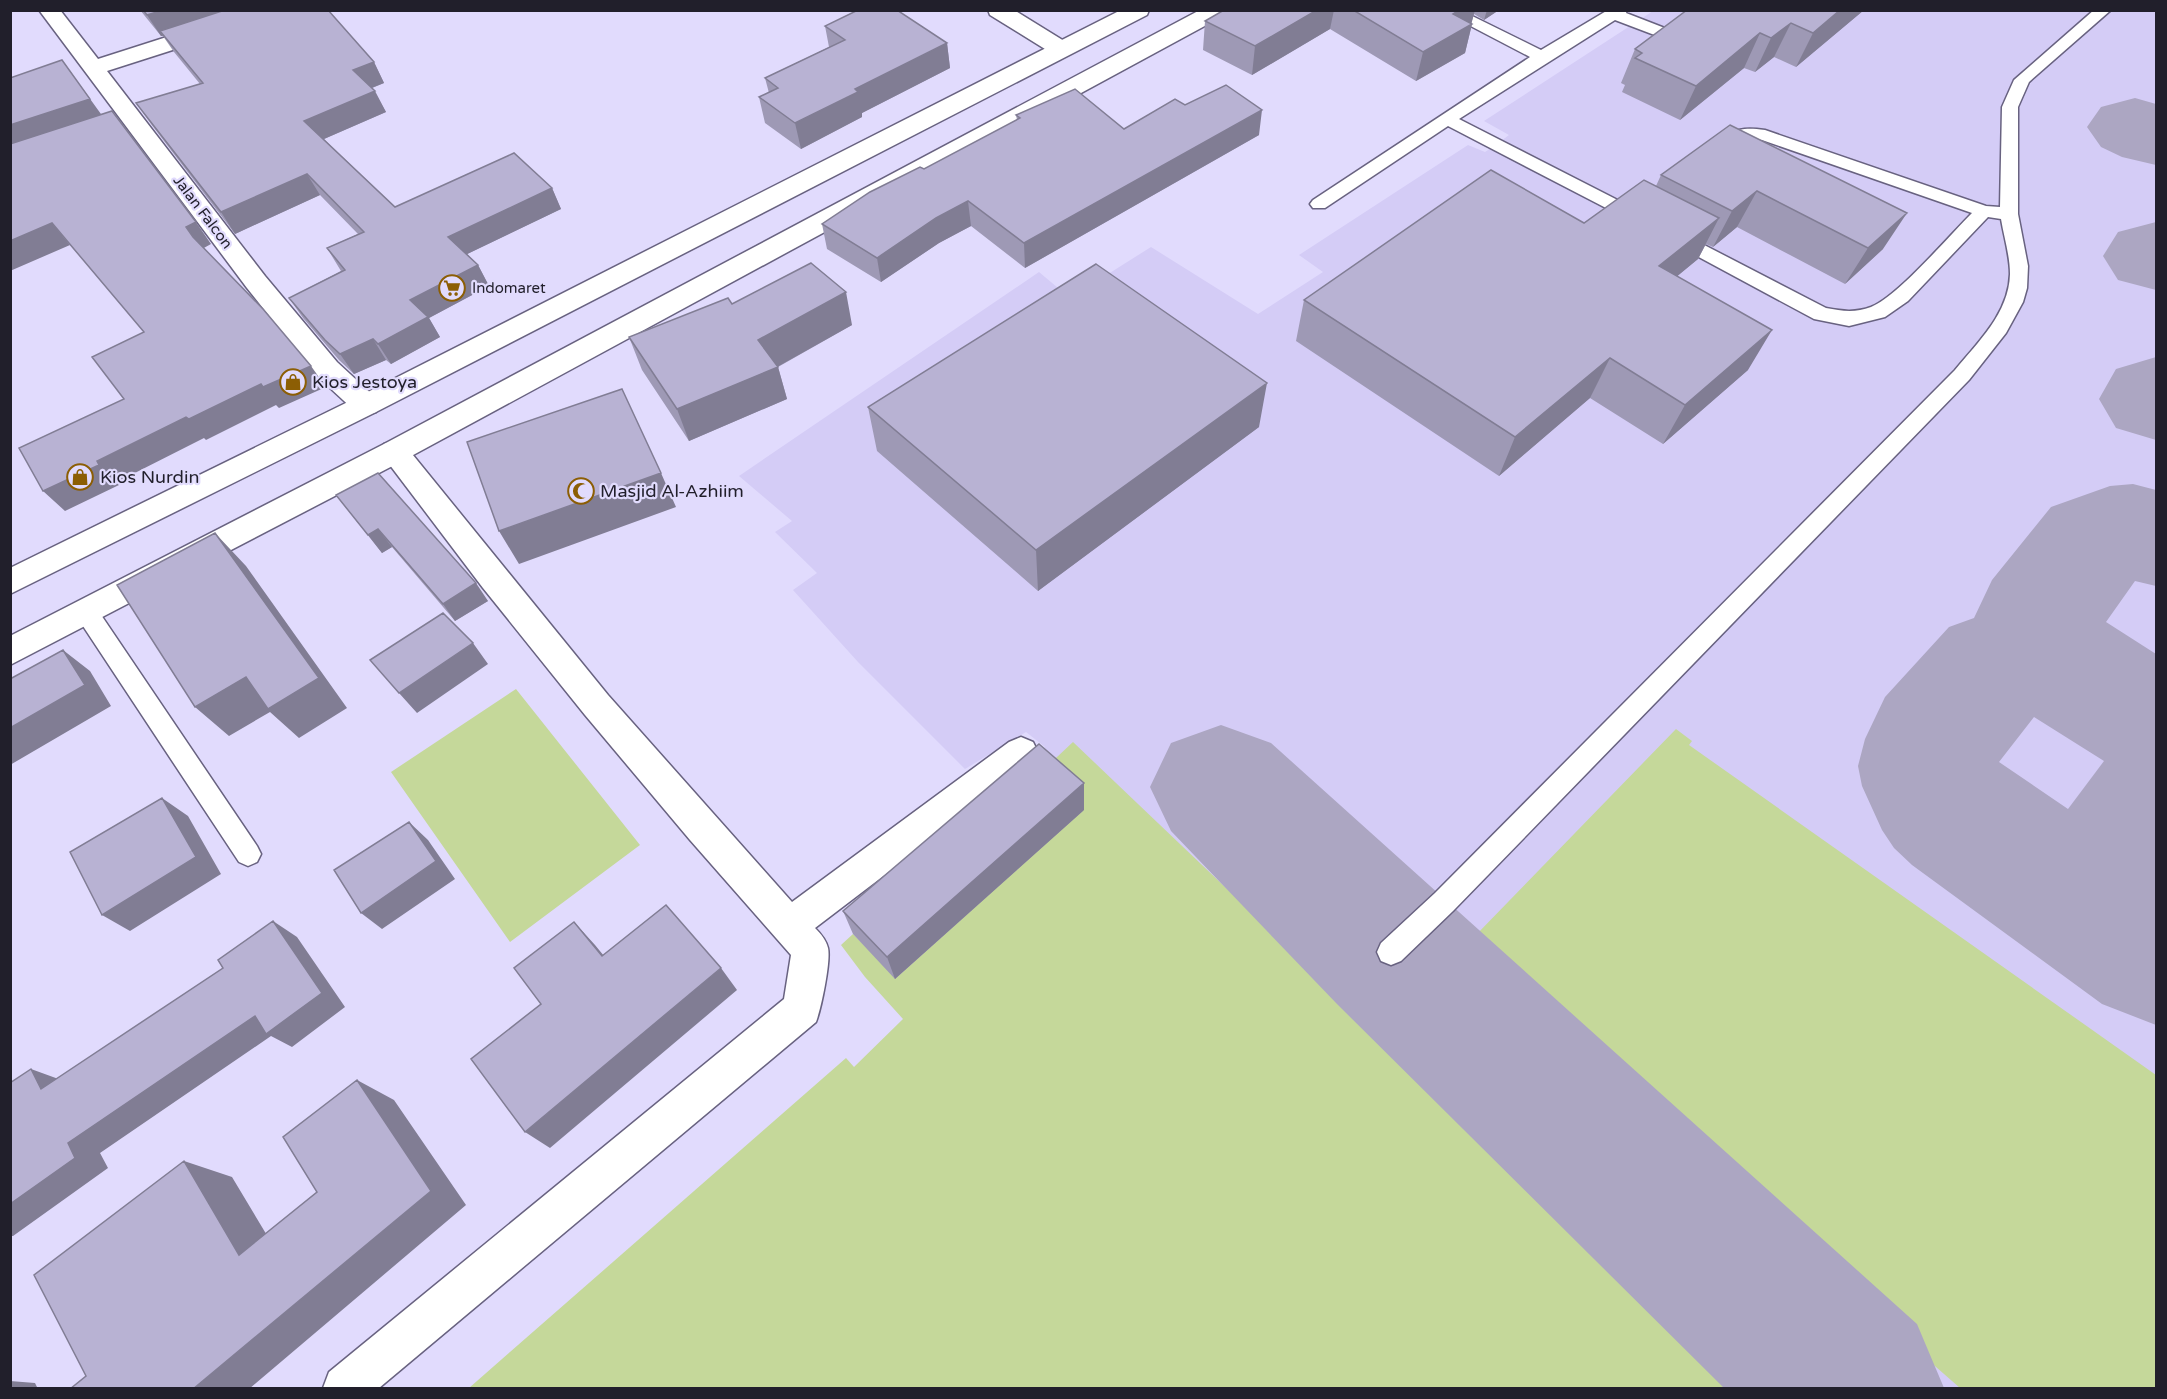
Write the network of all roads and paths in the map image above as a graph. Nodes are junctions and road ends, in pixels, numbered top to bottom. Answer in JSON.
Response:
{"nodes":[{"id":1,"x":49,"y":10,"type":"edge"},
{"id":2,"x":274,"y":10,"type":"edge"},
{"id":3,"x":998,"y":10,"type":"edge"},
{"id":4,"x":1139,"y":10,"type":"edge"},
{"id":5,"x":1217,"y":10,"type":"edge"},
{"id":6,"x":1447,"y":10,"type":"edge"},
{"id":7,"x":2104,"y":10,"type":"edge"},
{"id":8,"x":1617,"y":12,"type":"edge"},
{"id":9,"x":1700,"y":28,"type":"edge"},
{"id":10,"x":1061,"y":49,"type":"junction"},
{"id":11,"x":1542,"y":57,"type":"junction"},
{"id":12,"x":94,"y":68,"type":"junction"},
{"id":13,"x":1447,"y":119,"type":"junction"},
{"id":14,"x":1701,"y":159,"type":"edge"},
{"id":15,"x":1647,"y":199,"type":"edge"},
{"id":16,"x":1319,"y":204,"type":"dead end"},
{"id":17,"x":1984,"y":211,"type":"junction"},
{"id":18,"x":1628,"y":212,"type":"junction"},
{"id":19,"x":2009,"y":214,"type":"junction"},
{"id":20,"x":366,"y":405,"type":"junction"},
{"id":21,"x":394,"y":452,"type":"junction"},
{"id":22,"x":10,"y":582,"type":"edge"},
{"id":23,"x":87,"y":612,"type":"junction"},
{"id":24,"x":10,"y":652,"type":"edge"},
{"id":25,"x":1021,"y":752,"type":"dead end"},
{"id":26,"x":248,"y":854,"type":"dead end"},
{"id":27,"x":789,"y":926,"type":"junction"},
{"id":28,"x":1391,"y":952,"type":"dead end"},
{"id":29,"x":345,"y":1389,"type":"edge"}],
"edges":[{"from":1,"to":12,"type":"main road","name":"Jalan Falcon"},
{"from":2,"to":12,"type":"main road"},
{"from":3,"to":10,"type":"main road"},
{"from":4,"to":10,"type":"main road"},
{"from":5,"to":21,"type":"main road"},
{"from":6,"to":11,"type":"lane"},
{"from":7,"to":19,"type":"lane"},
{"from":8,"to":9,"type":"lane"},
{"from":8,"to":11,"type":"lane"},
{"from":10,"to":20,"type":"main road"},
{"from":11,"to":13,"type":"lane"},
{"from":12,"to":20,"type":"main road","name":"Jalan Falcon"},
{"from":13,"to":16,"type":"lane"},
{"from":13,"to":18,"type":"lane"},
{"from":14,"to":17,"type":"lane"},
{"from":15,"to":18,"type":"lane"},
{"from":17,"to":18,"type":"lane"},
{"from":17,"to":19,"type":"lane"},
{"from":19,"to":28,"type":"lane"},
{"from":20,"to":22,"type":"main road"},
{"from":21,"to":23,"type":"main road"},
{"from":21,"to":27,"type":"main road"},
{"from":23,"to":24,"type":"main road"},
{"from":23,"to":26,"type":"lane"},
{"from":25,"to":27,"type":"main road"},
{"from":27,"to":29,"type":"main road"}]}
